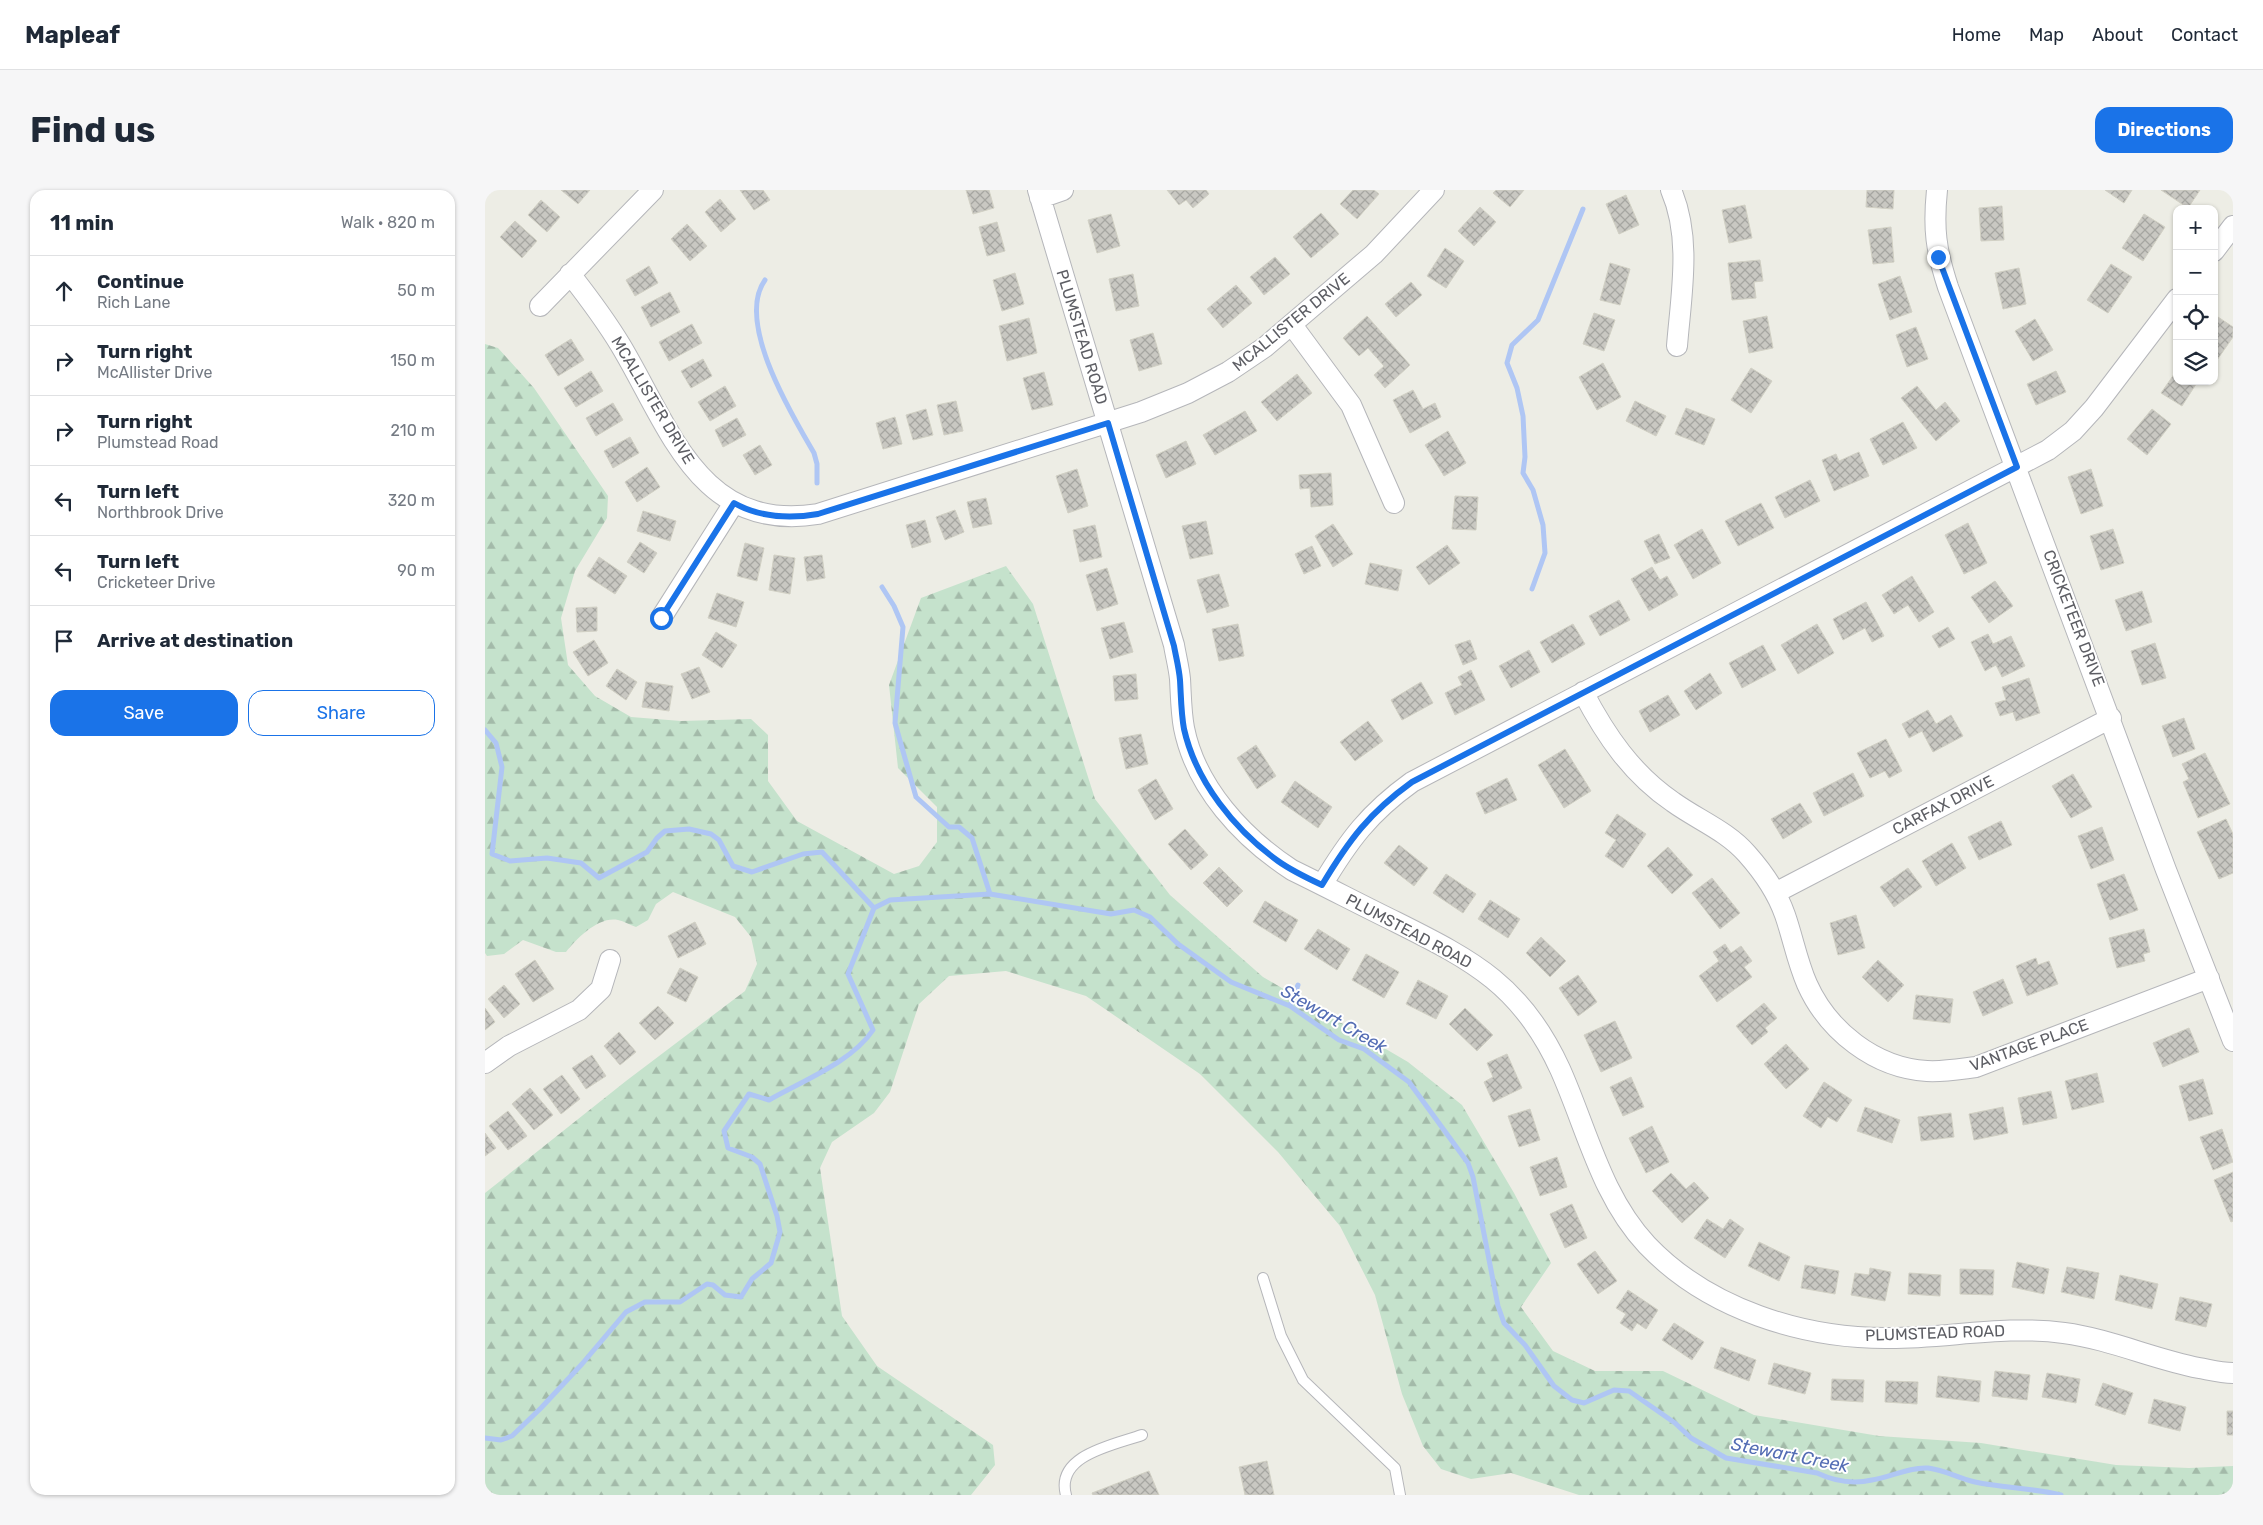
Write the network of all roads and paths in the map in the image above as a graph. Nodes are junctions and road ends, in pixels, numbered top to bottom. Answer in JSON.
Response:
{"nodes":[{"id":1,"x":653,"y":190,"type":"edge"},
{"id":2,"x":1063,"y":190,"type":"edge"},
{"id":3,"x":1434,"y":190,"type":"edge"},
{"id":4,"x":1671,"y":190,"type":"edge"},
{"id":5,"x":1937,"y":190,"type":"edge"},
{"id":6,"x":1039,"y":194,"type":"edge"},
{"id":7,"x":2233,"y":226,"type":"edge"},
{"id":8,"x":2215,"y":250,"type":"edge"},
{"id":9,"x":570,"y":274,"type":"junction"},
{"id":10,"x":2173,"y":305,"type":"edge"},
{"id":11,"x":540,"y":306,"type":"dead end"},
{"id":12,"x":1292,"y":325,"type":"junction"},
{"id":13,"x":1677,"y":346,"type":"dead end"},
{"id":14,"x":1108,"y":423,"type":"junction"},
{"id":15,"x":2017,"y":467,"type":"junction"},
{"id":16,"x":734,"y":503,"type":"junction"},
{"id":17,"x":1394,"y":503,"type":"dead end"},
{"id":18,"x":661,"y":618,"type":"dead end"},
{"id":19,"x":1583,"y":692,"type":"junction"},
{"id":20,"x":2111,"y":718,"type":"junction"},
{"id":21,"x":1322,"y":885,"type":"junction"},
{"id":22,"x":1775,"y":893,"type":"junction"},
{"id":23,"x":610,"y":960,"type":"dead end"},
{"id":24,"x":2209,"y":978,"type":"junction"},
{"id":25,"x":2233,"y":1041,"type":"edge"},
{"id":26,"x":485,"y":1063,"type":"edge"},
{"id":27,"x":1263,"y":1278,"type":"dead end"},
{"id":28,"x":2233,"y":1373,"type":"edge"},
{"id":29,"x":1142,"y":1435,"type":"dead end"},
{"id":30,"x":1066,"y":1495,"type":"edge"},
{"id":31,"x":1400,"y":1495,"type":"edge"}],
"edges":[{"from":1,"to":9,"type":"street"},
{"from":2,"to":6,"type":"street"},
{"from":3,"to":12,"type":"street","name":"MCALLISTER DRIVE"},
{"from":4,"to":13,"type":"street"},
{"from":5,"to":15,"type":"street","name":"CRICKETEER DRIVE"},
{"from":6,"to":14,"type":"street","name":"PLUMSTEAD ROAD"},
{"from":7,"to":8,"type":"street"},
{"from":9,"to":11,"type":"street"},
{"from":9,"to":16,"type":"street","name":"MCALLISTER DRIVE"},
{"from":10,"to":15,"type":"street"},
{"from":12,"to":14,"type":"street","name":"MCALLISTER DRIVE"},
{"from":12,"to":17,"type":"street"},
{"from":14,"to":16,"type":"street","name":"MCALLISTER DRIVE"},
{"from":14,"to":21,"type":"street","name":"PLUMSTEAD ROAD"},
{"from":15,"to":19,"type":"street"},
{"from":15,"to":20,"type":"street","name":"CRICKETEER DRIVE"},
{"from":16,"to":18,"type":"street"},
{"from":19,"to":21,"type":"street"},
{"from":19,"to":22,"type":"street","name":"VANTAGE PLACE"},
{"from":20,"to":22,"type":"street","name":"CARFAX DRIVE"},
{"from":20,"to":24,"type":"street","name":"CRICKETEER DRIVE"},
{"from":21,"to":28,"type":"street","name":"PLUMSTEAD ROAD"},
{"from":22,"to":24,"type":"street","name":"VANTAGE PLACE"},
{"from":23,"to":26,"type":"street"},
{"from":24,"to":25,"type":"street","name":"CRICKETEER DRIVE"},
{"from":27,"to":31,"type":"lane"},
{"from":29,"to":30,"type":"lane"}]}
